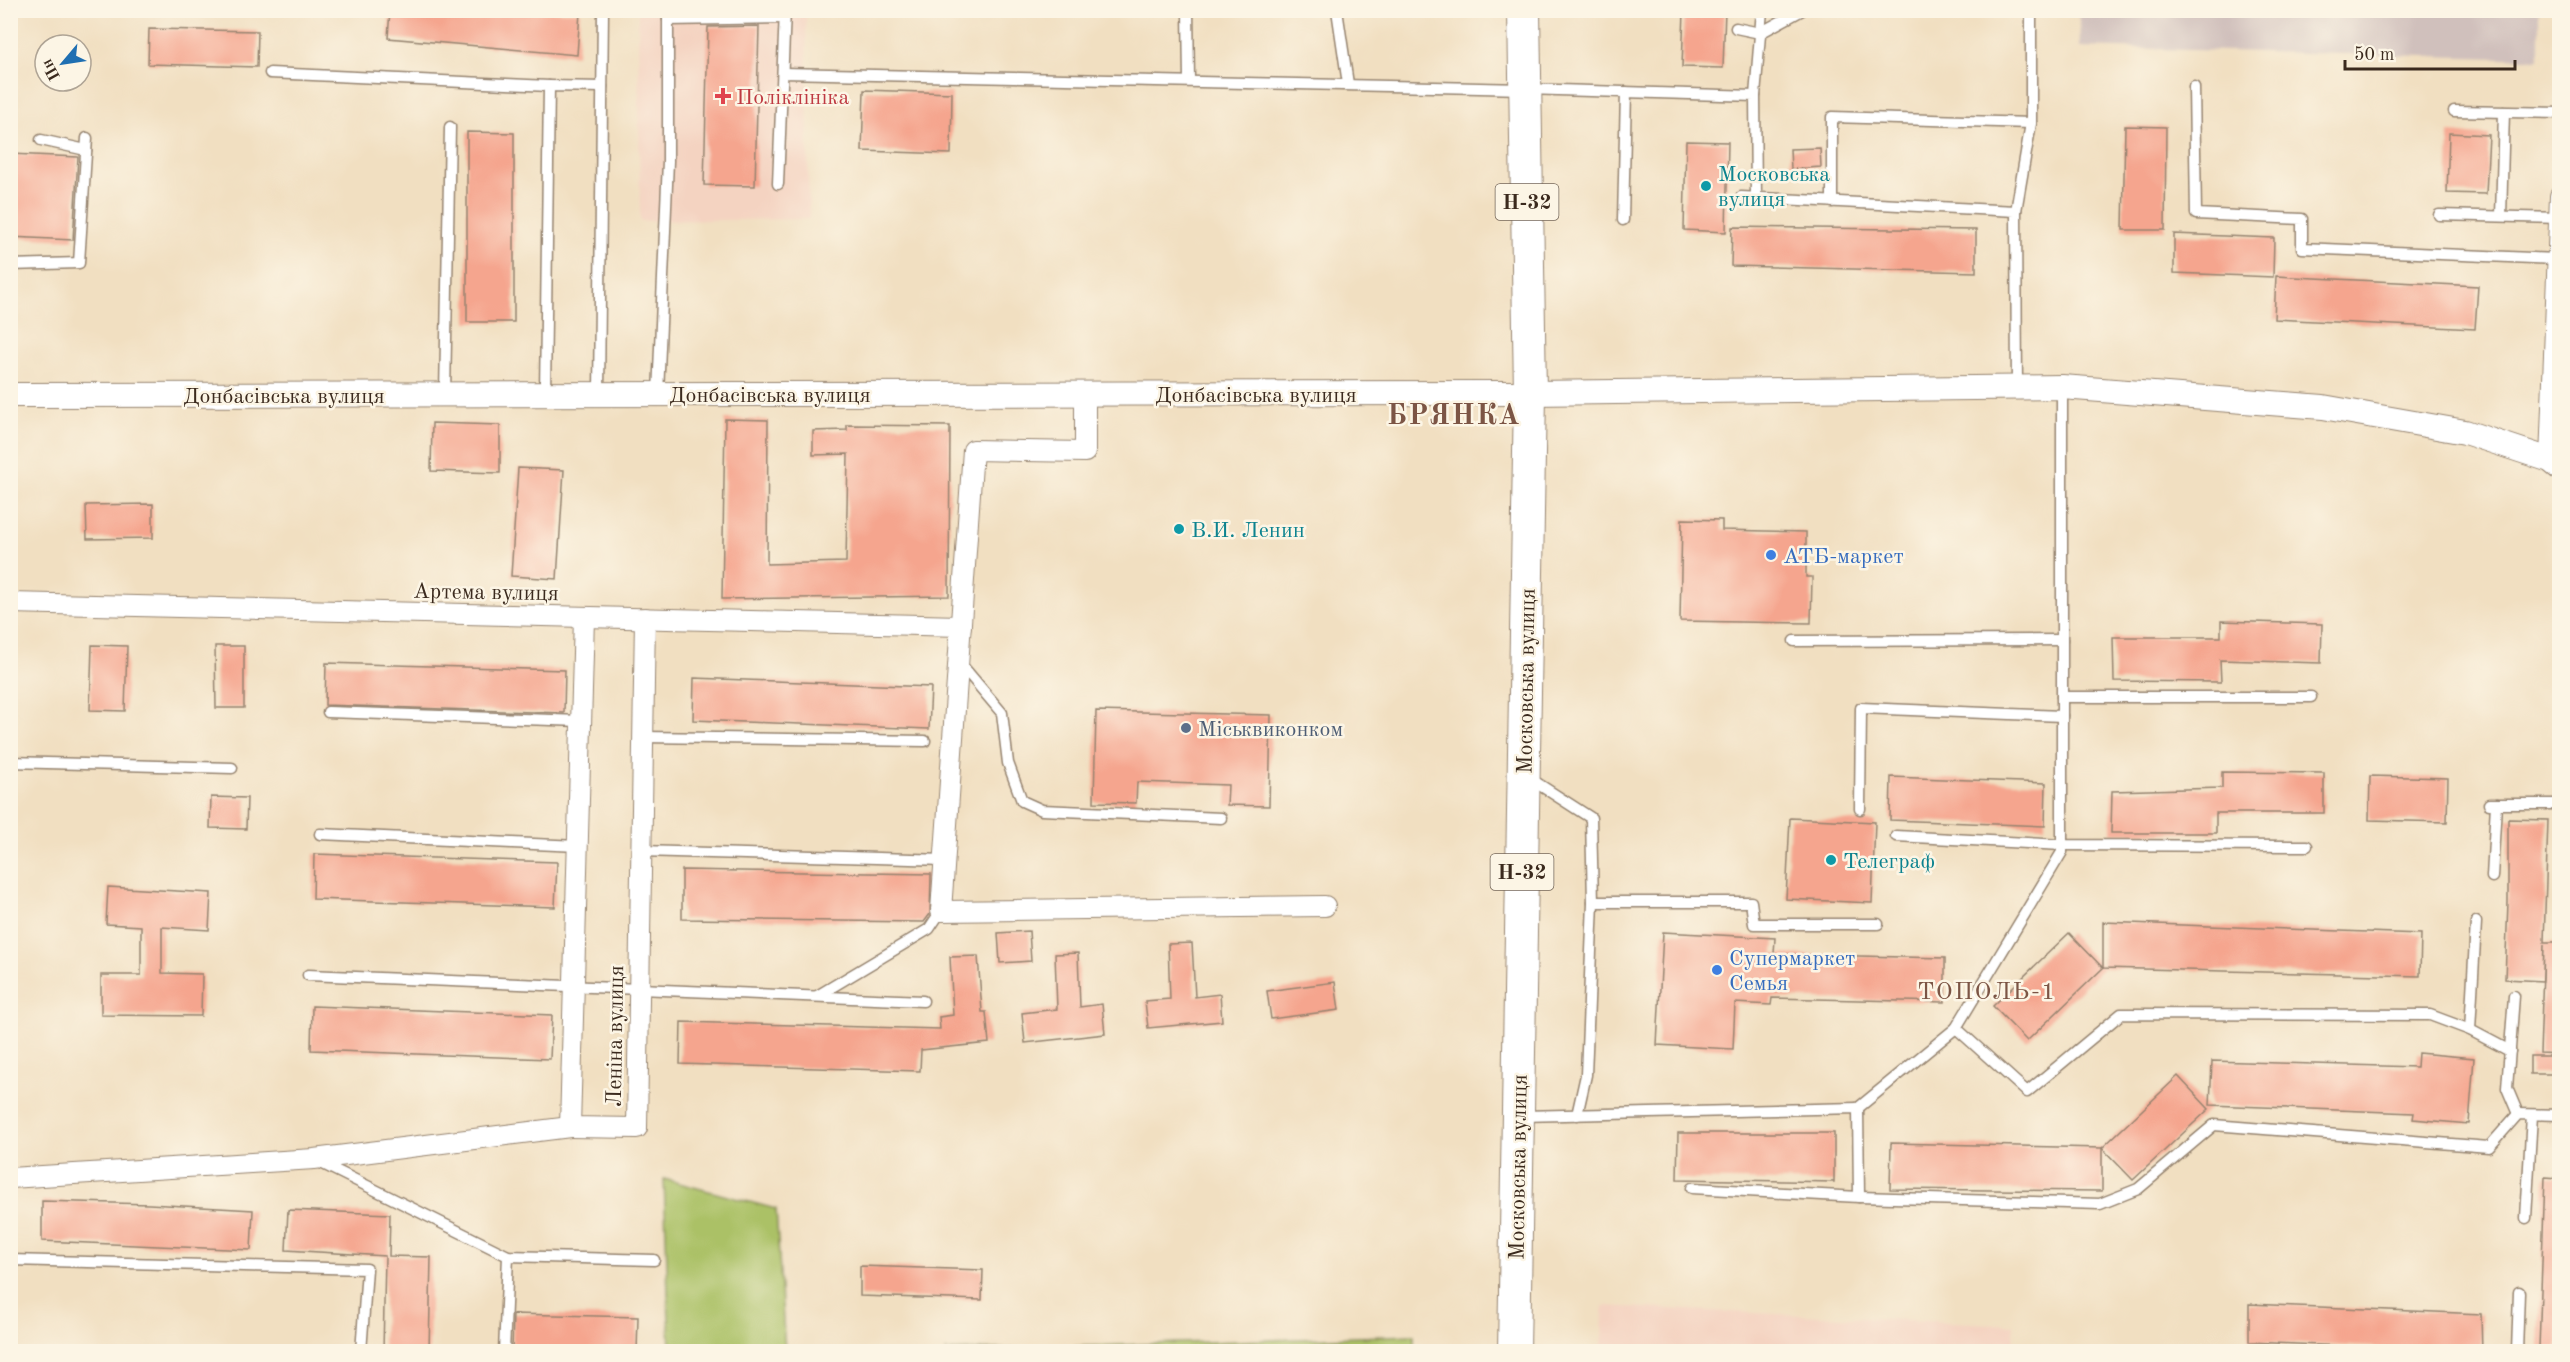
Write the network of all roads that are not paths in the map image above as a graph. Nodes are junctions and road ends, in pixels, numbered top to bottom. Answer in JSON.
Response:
{"nodes":[{"id":1,"x":603,"y":10,"type":"edge"},
{"id":2,"x":1188,"y":10,"type":"edge"},
{"id":3,"x":1337,"y":10,"type":"edge"},
{"id":4,"x":1524,"y":10,"type":"edge"},
{"id":5,"x":1762,"y":10,"type":"edge"},
{"id":6,"x":1802,"y":10,"type":"edge"},
{"id":7,"x":2031,"y":10,"type":"edge"},
{"id":8,"x":784,"y":14,"type":"edge"},
{"id":9,"x":668,"y":15,"type":"edge"},
{"id":10,"x":1736,"y":28,"type":"dead end"},
{"id":11,"x":1760,"y":33,"type":"junction"},
{"id":12,"x":270,"y":73,"type":"dead end"},
{"id":13,"x":783,"y":73,"type":"junction"},
{"id":14,"x":1189,"y":80,"type":"junction"},
{"id":15,"x":1348,"y":84,"type":"junction"},
{"id":16,"x":549,"y":86,"type":"junction"},
{"id":17,"x":602,"y":87,"type":"junction"},
{"id":18,"x":2194,"y":87,"type":"dead end"},
{"id":19,"x":1525,"y":88,"type":"junction"},
{"id":20,"x":1626,"y":92,"type":"junction"},
{"id":21,"x":1755,"y":96,"type":"junction"},
{"id":22,"x":2454,"y":111,"type":"dead end"},
{"id":23,"x":2504,"y":112,"type":"junction"},
{"id":24,"x":2559,"y":113,"type":"edge"},
{"id":25,"x":2031,"y":123,"type":"junction"},
{"id":26,"x":450,"y":127,"type":"dead end"},
{"id":27,"x":87,"y":138,"type":"dead end"},
{"id":28,"x":41,"y":140,"type":"dead end"},
{"id":29,"x":86,"y":150,"type":"junction"},
{"id":30,"x":778,"y":184,"type":"dead end"},
{"id":31,"x":2559,"y":196,"type":"edge"},
{"id":32,"x":1741,"y":197,"type":"dead end"},
{"id":33,"x":1755,"y":198,"type":"junction"},
{"id":34,"x":1832,"y":202,"type":"junction"},
{"id":35,"x":2016,"y":211,"type":"junction"},
{"id":36,"x":2439,"y":215,"type":"dead end"},
{"id":37,"x":2501,"y":216,"type":"junction"},
{"id":38,"x":2559,"y":218,"type":"edge"},
{"id":39,"x":1623,"y":220,"type":"dead end"},
{"id":40,"x":2557,"y":259,"type":"junction"},
{"id":41,"x":10,"y":265,"type":"edge"},
{"id":42,"x":2062,"y":387,"type":"junction"},
{"id":43,"x":2017,"y":388,"type":"junction"},
{"id":44,"x":1530,"y":393,"type":"junction"},
{"id":45,"x":599,"y":394,"type":"junction"},
{"id":46,"x":658,"y":394,"type":"junction"},
{"id":47,"x":1085,"y":394,"type":"junction"},
{"id":48,"x":10,"y":395,"type":"edge"},
{"id":49,"x":445,"y":395,"type":"junction"},
{"id":50,"x":545,"y":395,"type":"junction"},
{"id":51,"x":2554,"y":464,"type":"edge"},
{"id":52,"x":10,"y":603,"type":"edge"},
{"id":53,"x":584,"y":617,"type":"junction"},
{"id":54,"x":645,"y":618,"type":"junction"},
{"id":55,"x":961,"y":626,"type":"junction"},
{"id":56,"x":2062,"y":640,"type":"junction"},
{"id":57,"x":1794,"y":641,"type":"dead end"},
{"id":58,"x":958,"y":662,"type":"junction"},
{"id":59,"x":2062,"y":697,"type":"junction"},
{"id":60,"x":2311,"y":697,"type":"dead end"},
{"id":61,"x":328,"y":712,"type":"dead end"},
{"id":62,"x":2062,"y":716,"type":"junction"},
{"id":63,"x":581,"y":721,"type":"junction"},
{"id":64,"x":643,"y":737,"type":"junction"},
{"id":65,"x":924,"y":741,"type":"dead end"},
{"id":66,"x":10,"y":762,"type":"edge"},
{"id":67,"x":232,"y":768,"type":"dead end"},
{"id":68,"x":1524,"y":775,"type":"junction"},
{"id":69,"x":2559,"y":804,"type":"edge"},
{"id":70,"x":1860,"y":809,"type":"dead end"},
{"id":71,"x":1221,"y":818,"type":"dead end"},
{"id":72,"x":320,"y":834,"type":"dead end"},
{"id":73,"x":1896,"y":836,"type":"dead end"},
{"id":74,"x":2062,"y":845,"type":"junction"},
{"id":75,"x":578,"y":846,"type":"junction"},
{"id":76,"x":2307,"y":846,"type":"dead end"},
{"id":77,"x":641,"y":851,"type":"junction"},
{"id":78,"x":945,"y":860,"type":"junction"},
{"id":79,"x":2492,"y":877,"type":"dead end"},
{"id":80,"x":1593,"y":902,"type":"junction"},
{"id":81,"x":1325,"y":906,"type":"dead end"},
{"id":82,"x":941,"y":910,"type":"junction"},
{"id":83,"x":2476,"y":922,"type":"dead end"},
{"id":84,"x":1878,"y":924,"type":"dead end"},
{"id":85,"x":308,"y":975,"type":"dead end"},
{"id":86,"x":574,"y":986,"type":"junction"},
{"id":87,"x":639,"y":989,"type":"junction"},
{"id":88,"x":2514,"y":996,"type":"dead end"},
{"id":89,"x":816,"y":997,"type":"junction"},
{"id":90,"x":923,"y":1001,"type":"dead end"},
{"id":91,"x":1956,"y":1028,"type":"junction"},
{"id":92,"x":2470,"y":1030,"type":"junction"},
{"id":93,"x":2510,"y":1051,"type":"junction"},
{"id":94,"x":1858,"y":1108,"type":"junction"},
{"id":95,"x":2518,"y":1114,"type":"junction"},
{"id":96,"x":1577,"y":1115,"type":"junction"},
{"id":97,"x":2532,"y":1115,"type":"junction"},
{"id":98,"x":2559,"y":1115,"type":"edge"},
{"id":99,"x":1518,"y":1116,"type":"junction"},
{"id":100,"x":570,"y":1127,"type":"junction"},
{"id":101,"x":314,"y":1159,"type":"junction"},
{"id":102,"x":10,"y":1178,"type":"edge"},
{"id":103,"x":1692,"y":1188,"type":"dead end"},
{"id":104,"x":1859,"y":1197,"type":"junction"},
{"id":105,"x":2526,"y":1218,"type":"dead end"},
{"id":106,"x":508,"y":1256,"type":"junction"},
{"id":107,"x":10,"y":1260,"type":"edge"},
{"id":108,"x":654,"y":1260,"type":"dead end"},
{"id":109,"x":2519,"y":1292,"type":"dead end"},
{"id":110,"x":361,"y":1352,"type":"edge"},
{"id":111,"x":504,"y":1352,"type":"edge"},
{"id":112,"x":1514,"y":1352,"type":"edge"},
{"id":113,"x":2517,"y":1352,"type":"edge"}],
"edges":[{"from":1,"to":17,"type":"lane"},
{"from":2,"to":14,"type":"lane"},
{"from":3,"to":15,"type":"lane"},
{"from":4,"to":19,"type":"main road","name":"Московська вулиця","number":"Н-32"},
{"from":5,"to":11,"type":"lane"},
{"from":6,"to":11,"type":"lane"},
{"from":7,"to":25,"type":"lane"},
{"from":8,"to":9,"type":"lane"},
{"from":8,"to":13,"type":"lane"},
{"from":9,"to":46,"type":"lane"},
{"from":10,"to":11,"type":"lane"},
{"from":11,"to":21,"type":"lane"},
{"from":12,"to":16,"type":"lane"},
{"from":13,"to":14,"type":"lane"},
{"from":13,"to":30,"type":"lane"},
{"from":14,"to":15,"type":"lane"},
{"from":15,"to":19,"type":"lane"},
{"from":16,"to":17,"type":"lane"},
{"from":16,"to":50,"type":"lane"},
{"from":17,"to":45,"type":"lane"},
{"from":18,"to":40,"type":"lane"},
{"from":19,"to":20,"type":"lane"},
{"from":19,"to":44,"type":"main road","name":"Московська вулиця","number":"Н-32"},
{"from":20,"to":21,"type":"lane"},
{"from":20,"to":39,"type":"lane"},
{"from":21,"to":33,"type":"lane"},
{"from":22,"to":23,"type":"lane"},
{"from":23,"to":24,"type":"lane"},
{"from":23,"to":37,"type":"lane"},
{"from":25,"to":34,"type":"lane"},
{"from":25,"to":35,"type":"lane"},
{"from":26,"to":49,"type":"lane"},
{"from":27,"to":29,"type":"lane"},
{"from":28,"to":29,"type":"lane"},
{"from":29,"to":41,"type":"lane"},
{"from":31,"to":38,"type":"street"},
{"from":32,"to":33,"type":"lane"},
{"from":33,"to":34,"type":"lane"},
{"from":34,"to":35,"type":"lane"},
{"from":35,"to":43,"type":"lane"},
{"from":36,"to":37,"type":"lane"},
{"from":37,"to":38,"type":"lane"},
{"from":38,"to":40,"type":"street"},
{"from":40,"to":51,"type":"street"},
{"from":42,"to":43,"type":"street","name":"Донбасівська вулиця"},
{"from":42,"to":51,"type":"street","name":"Донбасівська вулиця"},
{"from":42,"to":56,"type":"lane"},
{"from":43,"to":44,"type":"street","name":"Донбасівська вулиця"},
{"from":44,"to":47,"type":"street","name":"Донбасівська вулиця"},
{"from":44,"to":68,"type":"main road","name":"Московська вулиця","number":"Н-32"},
{"from":45,"to":46,"type":"street","name":"Донбасівська вулиця"},
{"from":45,"to":50,"type":"street","name":"Донбасівська вулиця"},
{"from":46,"to":47,"type":"street","name":"Донбасівська вулиця"},
{"from":47,"to":55,"type":"street"},
{"from":48,"to":49,"type":"street","name":"Донбасівська вулиця"},
{"from":49,"to":50,"type":"street","name":"Донбасівська вулиця"},
{"from":52,"to":53,"type":"street","name":"Артема вулиця"},
{"from":53,"to":54,"type":"street","name":"Артема вулиця"},
{"from":53,"to":63,"type":"street","name":"Леніна вулиця"},
{"from":54,"to":55,"type":"street","name":"Артема вулиця"},
{"from":54,"to":64,"type":"street","name":"Леніна вулиця"},
{"from":55,"to":58,"type":"street"},
{"from":56,"to":57,"type":"lane"},
{"from":56,"to":59,"type":"lane"},
{"from":58,"to":71,"type":"lane"},
{"from":58,"to":78,"type":"street"},
{"from":59,"to":60,"type":"lane"},
{"from":59,"to":62,"type":"lane"},
{"from":61,"to":63,"type":"lane"},
{"from":62,"to":70,"type":"lane"},
{"from":62,"to":74,"type":"lane"},
{"from":63,"to":75,"type":"street","name":"Леніна вулиця"},
{"from":64,"to":65,"type":"lane"},
{"from":64,"to":77,"type":"street","name":"Леніна вулиця"},
{"from":66,"to":67,"type":"lane"},
{"from":68,"to":80,"type":"lane"},
{"from":68,"to":99,"type":"main road","name":"Московська вулиця","number":"Н-32"},
{"from":69,"to":79,"type":"lane"},
{"from":72,"to":75,"type":"lane"},
{"from":73,"to":74,"type":"lane"},
{"from":74,"to":76,"type":"lane"},
{"from":74,"to":91,"type":"lane"},
{"from":75,"to":86,"type":"street","name":"Леніна вулиця"},
{"from":77,"to":78,"type":"lane"},
{"from":77,"to":87,"type":"street","name":"Леніна вулиця"},
{"from":78,"to":82,"type":"street"},
{"from":80,"to":84,"type":"lane"},
{"from":80,"to":96,"type":"lane"},
{"from":81,"to":82,"type":"street"},
{"from":82,"to":89,"type":"lane"},
{"from":83,"to":92,"type":"lane"},
{"from":85,"to":86,"type":"lane"},
{"from":86,"to":87,"type":"lane"},
{"from":86,"to":100,"type":"street","name":"Леніна вулиця"},
{"from":87,"to":89,"type":"lane"},
{"from":87,"to":100,"type":"street","name":"Леніна вулиця"},
{"from":88,"to":93,"type":"lane"},
{"from":89,"to":90,"type":"lane"},
{"from":91,"to":92,"type":"lane"},
{"from":91,"to":94,"type":"lane"},
{"from":92,"to":93,"type":"lane"},
{"from":93,"to":95,"type":"lane"},
{"from":94,"to":96,"type":"lane"},
{"from":94,"to":104,"type":"lane"},
{"from":95,"to":97,"type":"lane"},
{"from":95,"to":104,"type":"lane"},
{"from":96,"to":99,"type":"lane"},
{"from":97,"to":98,"type":"lane"},
{"from":97,"to":105,"type":"lane"},
{"from":99,"to":112,"type":"main road","name":"Московська вулиця","number":"Н-32"},
{"from":100,"to":101,"type":"street"},
{"from":101,"to":102,"type":"street"},
{"from":101,"to":106,"type":"lane"},
{"from":103,"to":104,"type":"lane"},
{"from":106,"to":108,"type":"lane"},
{"from":106,"to":111,"type":"lane"},
{"from":107,"to":110,"type":"lane"},
{"from":109,"to":113,"type":"lane"}]}
